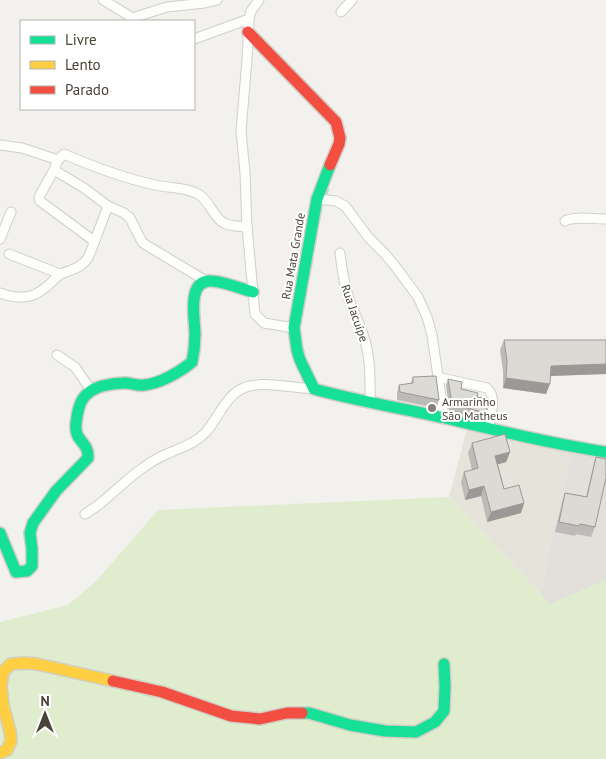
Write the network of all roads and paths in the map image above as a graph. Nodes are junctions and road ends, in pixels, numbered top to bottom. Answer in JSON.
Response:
{"nodes":[{"id":1,"x":103,"y":0,"type":"edge"},
{"id":2,"x":217,"y":0,"type":"edge"},
{"id":3,"x":259,"y":0,"type":"edge"},
{"id":4,"x":352,"y":0,"type":"edge"},
{"id":5,"x":341,"y":12,"type":"dead end"},
{"id":6,"x":132,"y":18,"type":"edge"},
{"id":7,"x":249,"y":19,"type":"junction"},
{"id":8,"x":248,"y":32,"type":"junction"},
{"id":9,"x":195,"y":39,"type":"edge"},
{"id":10,"x":0,"y":145,"type":"edge"},
{"id":11,"x":61,"y":157,"type":"junction"},
{"id":12,"x":54,"y":170,"type":"junction"},
{"id":13,"x":317,"y":199,"type":"junction"},
{"id":14,"x":108,"y":206,"type":"junction"},
{"id":15,"x":11,"y":212,"type":"dead end"},
{"id":16,"x":606,"y":218,"type":"edge"},
{"id":17,"x":565,"y":221,"type":"dead end"},
{"id":18,"x":248,"y":231,"type":"junction"},
{"id":19,"x":0,"y":239,"type":"edge"},
{"id":20,"x":94,"y":241,"type":"junction"},
{"id":21,"x":340,"y":253,"type":"dead end"},
{"id":22,"x":10,"y":254,"type":"dead end"},
{"id":23,"x":60,"y":274,"type":"junction"},
{"id":24,"x":206,"y":281,"type":"junction"},
{"id":25,"x":253,"y":292,"type":"junction"},
{"id":26,"x":0,"y":293,"type":"edge"},
{"id":27,"x":294,"y":328,"type":"junction"},
{"id":28,"x":56,"y":355,"type":"dead end"},
{"id":29,"x":437,"y":377,"type":"junction"},
{"id":30,"x":314,"y":389,"type":"junction"},
{"id":31,"x":91,"y":390,"type":"junction"},
{"id":32,"x":370,"y":402,"type":"junction"},
{"id":33,"x":444,"y":418,"type":"junction"},
{"id":34,"x":488,"y":429,"type":"junction"},
{"id":35,"x":606,"y":452,"type":"edge"},
{"id":36,"x":84,"y":514,"type":"dead end"},
{"id":37,"x":0,"y":532,"type":"edge"},
{"id":38,"x":444,"y":664,"type":"dead end"},
{"id":39,"x":0,"y":753,"type":"edge"}],
"edges":[{"from":1,"to":6,"type":"street"},
{"from":2,"to":6,"type":"street"},
{"from":3,"to":7,"type":"street"},
{"from":4,"to":5,"type":"street"},
{"from":7,"to":8,"type":"street"},
{"from":7,"to":9,"type":"street"},
{"from":8,"to":13,"type":"street","name":"Rua Mata Grande"},
{"from":8,"to":18,"type":"street"},
{"from":10,"to":11,"type":"street"},
{"from":11,"to":12,"type":"street"},
{"from":11,"to":18,"type":"street"},
{"from":12,"to":14,"type":"street"},
{"from":12,"to":20,"type":"street"},
{"from":13,"to":27,"type":"street","name":"Rua Mata Grande"},
{"from":13,"to":29,"type":"street"},
{"from":14,"to":20,"type":"street"},
{"from":14,"to":24,"type":"street"},
{"from":15,"to":19,"type":"street"},
{"from":16,"to":17,"type":"street"},
{"from":18,"to":25,"type":"street"},
{"from":20,"to":23,"type":"street"},
{"from":21,"to":32,"type":"street","name":"Rua Jacuípe"},
{"from":22,"to":23,"type":"street"},
{"from":23,"to":26,"type":"street"},
{"from":24,"to":25,"type":"street"},
{"from":24,"to":31,"type":"street"},
{"from":25,"to":27,"type":"street"},
{"from":27,"to":30,"type":"street","name":"Rua Mata Grande"},
{"from":28,"to":31,"type":"street"},
{"from":29,"to":33,"type":"street"},
{"from":29,"to":34,"type":"street"},
{"from":30,"to":32,"type":"street"},
{"from":30,"to":36,"type":"street"},
{"from":31,"to":37,"type":"street"},
{"from":32,"to":33,"type":"street"},
{"from":33,"to":34,"type":"street"},
{"from":34,"to":35,"type":"street"},
{"from":38,"to":39,"type":"street"}]}
